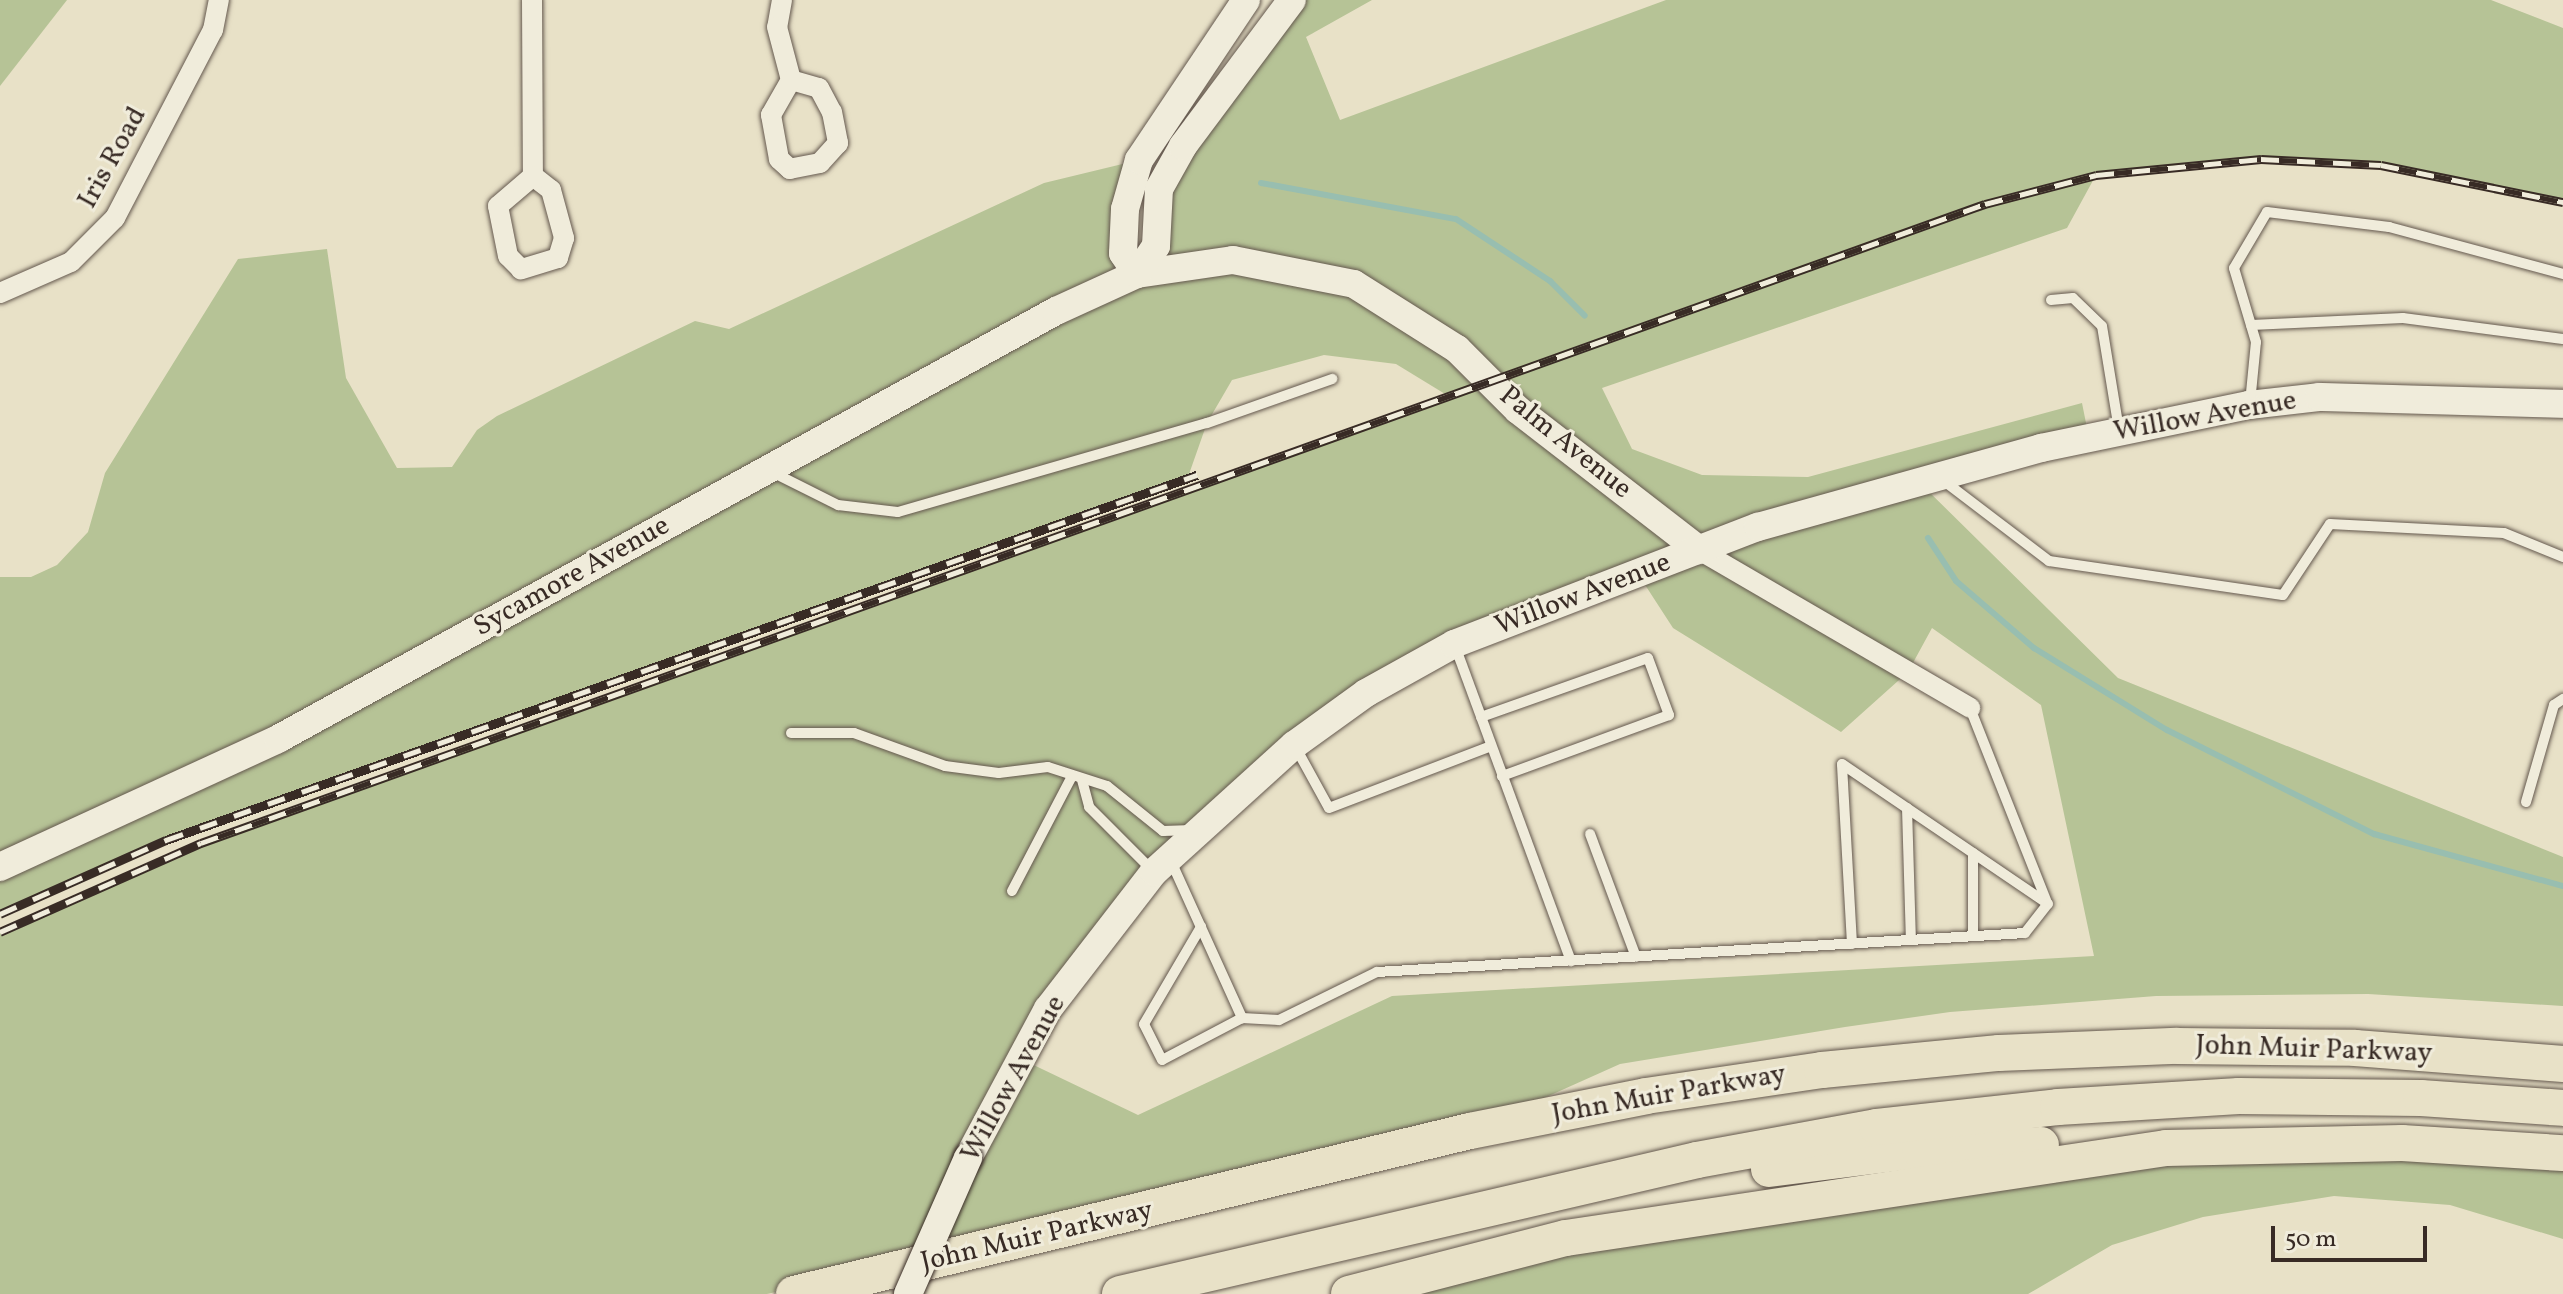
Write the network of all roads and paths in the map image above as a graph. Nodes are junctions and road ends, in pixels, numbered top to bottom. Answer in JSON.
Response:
{"nodes":[{"id":1,"x":219,"y":0,"type":"edge"},
{"id":2,"x":532,"y":0,"type":"edge"},
{"id":3,"x":782,"y":0,"type":"edge"},
{"id":4,"x":1246,"y":0,"type":"edge"},
{"id":5,"x":1292,"y":0,"type":"edge"},
{"id":6,"x":791,"y":80,"type":"dead end"},
{"id":7,"x":533,"y":176,"type":"dead end"},
{"id":8,"x":1137,"y":274,"type":"junction"},
{"id":9,"x":2563,"y":274,"type":"edge"},
{"id":10,"x":0,"y":293,"type":"edge"},
{"id":11,"x":2051,"y":300,"type":"dead end"},
{"id":12,"x":2251,"y":325,"type":"junction"},
{"id":13,"x":2563,"y":339,"type":"edge"},
{"id":14,"x":1332,"y":379,"type":"dead end"},
{"id":15,"x":2563,"y":404,"type":"edge"},
{"id":16,"x":2249,"y":405,"type":"junction"},
{"id":17,"x":2119,"y":432,"type":"junction"},
{"id":18,"x":767,"y":470,"type":"junction"},
{"id":19,"x":1939,"y":478,"type":"junction"},
{"id":20,"x":1699,"y":550,"type":"junction"},
{"id":21,"x":2563,"y":557,"type":"edge"},
{"id":22,"x":1454,"y":644,"type":"junction"},
{"id":23,"x":2563,"y":699,"type":"edge"},
{"id":24,"x":1970,"y":708,"type":"joint"},
{"id":25,"x":1481,"y":717,"type":"junction"},
{"id":26,"x":791,"y":733,"type":"dead end"},
{"id":27,"x":1294,"y":745,"type":"junction"},
{"id":28,"x":1491,"y":746,"type":"junction"},
{"id":29,"x":1502,"y":776,"type":"junction"},
{"id":30,"x":1077,"y":778,"type":"junction"},
{"id":31,"x":2526,"y":802,"type":"dead end"},
{"id":32,"x":1907,"y":808,"type":"junction"},
{"id":33,"x":1198,"y":829,"type":"junction"},
{"id":34,"x":1590,"y":834,"type":"dead end"},
{"id":35,"x":1973,"y":853,"type":"junction"},
{"id":36,"x":1161,"y":865,"type":"junction"},
{"id":37,"x":0,"y":867,"type":"edge"},
{"id":38,"x":1012,"y":891,"type":"dead end"},
{"id":39,"x":2048,"y":904,"type":"junction"},
{"id":40,"x":1201,"y":927,"type":"junction"},
{"id":41,"x":1973,"y":936,"type":"junction"},
{"id":42,"x":1911,"y":940,"type":"junction"},
{"id":43,"x":1852,"y":944,"type":"junction"},
{"id":44,"x":1636,"y":957,"type":"junction"},
{"id":45,"x":1571,"y":961,"type":"junction"},
{"id":46,"x":1242,"y":1018,"type":"junction"},
{"id":47,"x":2563,"y":1064,"type":"edge"},
{"id":48,"x":2563,"y":1108,"type":"edge"},
{"id":49,"x":2166,"y":1148,"type":"junction"},
{"id":50,"x":2563,"y":1153,"type":"edge"},
{"id":51,"x":1524,"y":1200,"type":"junction"},
{"id":52,"x":794,"y":1294,"type":"edge"},
{"id":53,"x":908,"y":1294,"type":"edge"},
{"id":54,"x":1120,"y":1294,"type":"edge"},
{"id":55,"x":1349,"y":1294,"type":"edge"}],
"edges":[{"from":1,"to":10,"type":"street","name":"Iris Road"},
{"from":2,"to":7,"type":"street"},
{"from":3,"to":6,"type":"street"},
{"from":4,"to":8,"type":"street"},
{"from":5,"to":8,"type":"street"},
{"from":8,"to":18,"type":"street","name":"Sycamore Avenue"},
{"from":8,"to":20,"type":"street","name":"Palm Avenue"},
{"from":9,"to":12,"type":"lane"},
{"from":11,"to":17,"type":"lane"},
{"from":12,"to":13,"type":"lane"},
{"from":12,"to":16,"type":"lane"},
{"from":14,"to":18,"type":"lane"},
{"from":15,"to":16,"type":"street","name":"Willow Avenue"},
{"from":16,"to":17,"type":"street","name":"Willow Avenue"},
{"from":17,"to":19,"type":"street","name":"Willow Avenue"},
{"from":18,"to":37,"type":"street","name":"Sycamore Avenue"},
{"from":19,"to":20,"type":"street","name":"Willow Avenue"},
{"from":19,"to":21,"type":"lane"},
{"from":20,"to":22,"type":"street","name":"Willow Avenue"},
{"from":20,"to":24,"type":"street","name":"Palm Avenue"},
{"from":22,"to":25,"type":"lane"},
{"from":22,"to":27,"type":"street","name":"Willow Avenue"},
{"from":23,"to":31,"type":"lane"},
{"from":24,"to":39,"type":"lane"},
{"from":25,"to":28,"type":"lane"},
{"from":25,"to":29,"type":"lane"},
{"from":26,"to":30,"type":"lane"},
{"from":27,"to":28,"type":"lane"},
{"from":27,"to":33,"type":"street","name":"Willow Avenue"},
{"from":28,"to":29,"type":"lane"},
{"from":29,"to":45,"type":"lane"},
{"from":30,"to":33,"type":"lane"},
{"from":30,"to":36,"type":"lane"},
{"from":30,"to":38,"type":"lane"},
{"from":32,"to":35,"type":"lane"},
{"from":32,"to":42,"type":"lane"},
{"from":32,"to":43,"type":"lane"},
{"from":33,"to":36,"type":"street","name":"Willow Avenue"},
{"from":34,"to":44,"type":"lane"},
{"from":35,"to":39,"type":"lane"},
{"from":35,"to":41,"type":"lane"},
{"from":36,"to":40,"type":"lane"},
{"from":36,"to":53,"type":"street","name":"Willow Avenue","bridge":true},
{"from":39,"to":41,"type":"lane"},
{"from":40,"to":46,"type":"lane"},
{"from":40,"to":46,"type":"lane"},
{"from":41,"to":42,"type":"lane"},
{"from":42,"to":43,"type":"lane"},
{"from":43,"to":44,"type":"lane"},
{"from":44,"to":45,"type":"lane"},
{"from":45,"to":46,"type":"lane"},
{"from":47,"to":52,"type":"highway","name":"John Muir Parkway"},
{"from":48,"to":51,"type":"highway","name":"John Muir Parkway"},
{"from":49,"to":50,"type":"highway"},
{"from":49,"to":51,"type":"highway"},
{"from":49,"to":55,"type":"highway"},
{"from":51,"to":54,"type":"highway","name":"John Muir Parkway"}]}
